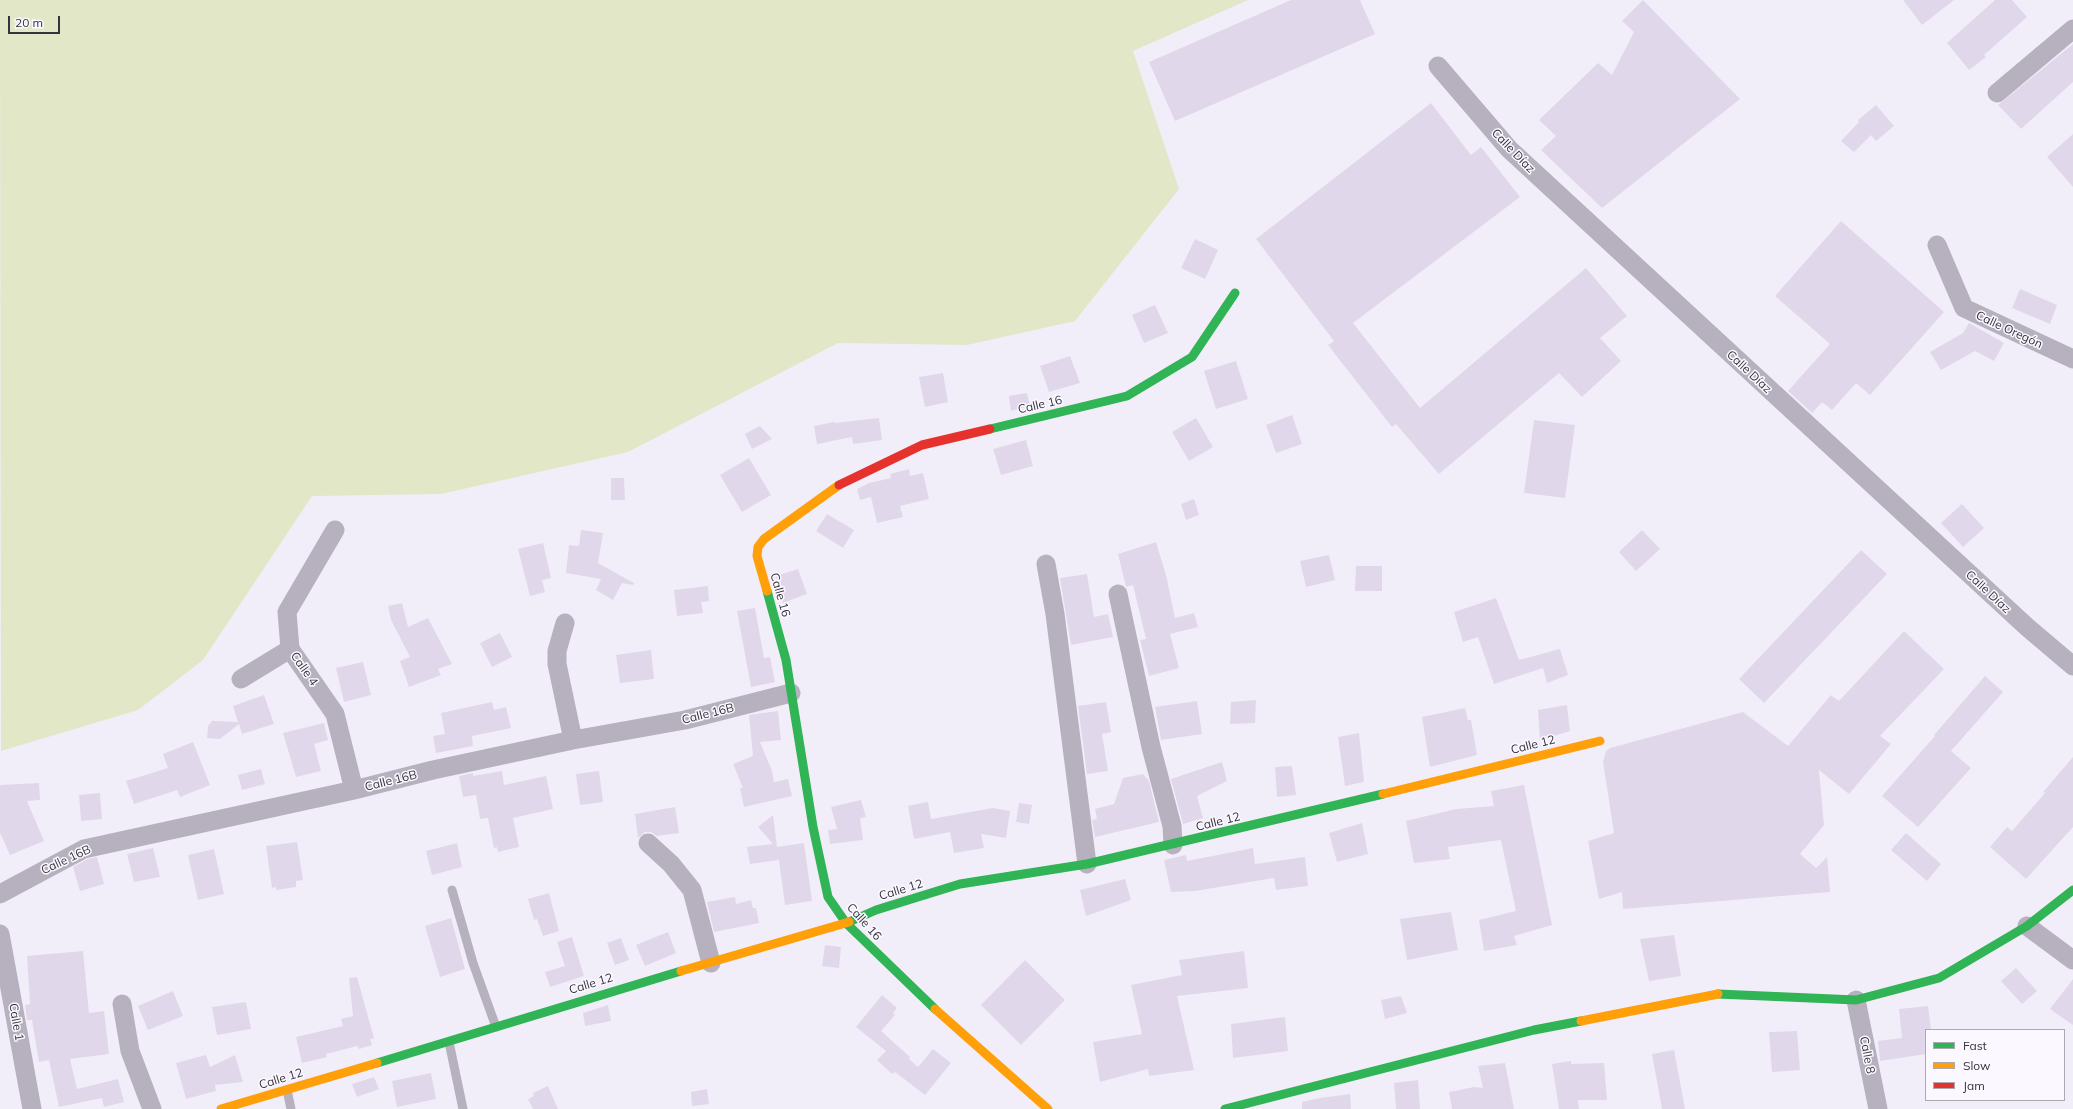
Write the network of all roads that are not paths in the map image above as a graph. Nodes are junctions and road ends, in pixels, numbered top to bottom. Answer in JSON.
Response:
{"nodes":[{"id":1,"x":2073,"y":29,"type":"edge"},
{"id":2,"x":1438,"y":66,"type":"dead end"},
{"id":3,"x":1997,"y":93,"type":"dead end"},
{"id":4,"x":1937,"y":245,"type":"dead end"},
{"id":5,"x":1235,"y":293,"type":"dead end"},
{"id":6,"x":2073,"y":359,"type":"edge"},
{"id":7,"x":335,"y":530,"type":"dead end"},
{"id":8,"x":1046,"y":564,"type":"dead end"},
{"id":9,"x":1118,"y":594,"type":"dead end"},
{"id":10,"x":565,"y":623,"type":"dead end"},
{"id":11,"x":290,"y":649,"type":"junction"},
{"id":12,"x":2073,"y":666,"type":"edge"},
{"id":13,"x":241,"y":679,"type":"dead end"},
{"id":14,"x":791,"y":693,"type":"junction"},
{"id":15,"x":573,"y":740,"type":"junction"},
{"id":16,"x":1600,"y":741,"type":"dead end"},
{"id":17,"x":354,"y":790,"type":"junction"},
{"id":18,"x":648,"y":843,"type":"dead end"},
{"id":19,"x":1173,"y":845,"type":"junction"},
{"id":20,"x":1087,"y":864,"type":"junction"},
{"id":21,"x":452,"y":890,"type":"dead end"},
{"id":22,"x":2073,"y":890,"type":"edge"},
{"id":23,"x":0,"y":894,"type":"edge"},
{"id":24,"x":846,"y":923,"type":"junction"},
{"id":25,"x":2027,"y":926,"type":"junction"},
{"id":26,"x":0,"y":934,"type":"edge"},
{"id":27,"x":2073,"y":960,"type":"edge"},
{"id":28,"x":711,"y":963,"type":"junction"},
{"id":29,"x":1856,"y":1000,"type":"junction"},
{"id":30,"x":122,"y":1004,"type":"dead end"},
{"id":31,"x":496,"y":1027,"type":"junction"},
{"id":32,"x":448,"y":1042,"type":"junction"},
{"id":33,"x":287,"y":1090,"type":"junction"},
{"id":34,"x":1235,"y":1108,"type":"edge"},
{"id":35,"x":32,"y":1109,"type":"edge"},
{"id":36,"x":152,"y":1109,"type":"edge"},
{"id":37,"x":221,"y":1109,"type":"edge"},
{"id":38,"x":291,"y":1109,"type":"edge"},
{"id":39,"x":463,"y":1109,"type":"edge"},
{"id":40,"x":1048,"y":1109,"type":"edge"},
{"id":41,"x":1878,"y":1109,"type":"edge"}],
"edges":[{"from":1,"to":3,"type":"street"},
{"from":2,"to":12,"type":"street","name":"Calle Díaz"},
{"from":4,"to":6,"type":"street","name":"Calle Oregón"},
{"from":5,"to":14,"type":"street","name":"Calle 16"},
{"from":7,"to":11,"type":"street","name":"Calle 4"},
{"from":8,"to":20,"type":"street"},
{"from":9,"to":19,"type":"street"},
{"from":10,"to":15,"type":"street"},
{"from":11,"to":13,"type":"street"},
{"from":11,"to":17,"type":"street","name":"Calle 4"},
{"from":14,"to":15,"type":"street","name":"Calle 16B"},
{"from":14,"to":24,"type":"street","name":"Calle 16"},
{"from":15,"to":17,"type":"street","name":"Calle 16B"},
{"from":16,"to":19,"type":"street","name":"Calle 12"},
{"from":17,"to":23,"type":"street","name":"Calle 16B"},
{"from":18,"to":28,"type":"street"},
{"from":19,"to":20,"type":"street","name":"Calle 12"},
{"from":20,"to":24,"type":"street","name":"Calle 12"},
{"from":21,"to":31,"type":"lane"},
{"from":22,"to":25,"type":"street"},
{"from":24,"to":28,"type":"street","name":"Calle 12"},
{"from":24,"to":40,"type":"street","name":"Calle 16"},
{"from":25,"to":27,"type":"street"},
{"from":25,"to":29,"type":"street"},
{"from":26,"to":35,"type":"street","name":"Calle 1"},
{"from":28,"to":31,"type":"street","name":"Calle 12"},
{"from":29,"to":34,"type":"street"},
{"from":29,"to":41,"type":"street","name":"Calle 8"},
{"from":30,"to":36,"type":"street"},
{"from":31,"to":32,"type":"street","name":"Calle 12"},
{"from":32,"to":33,"type":"street","name":"Calle 12"},
{"from":32,"to":39,"type":"lane"},
{"from":33,"to":37,"type":"street","name":"Calle 12"},
{"from":33,"to":38,"type":"lane"}]}
